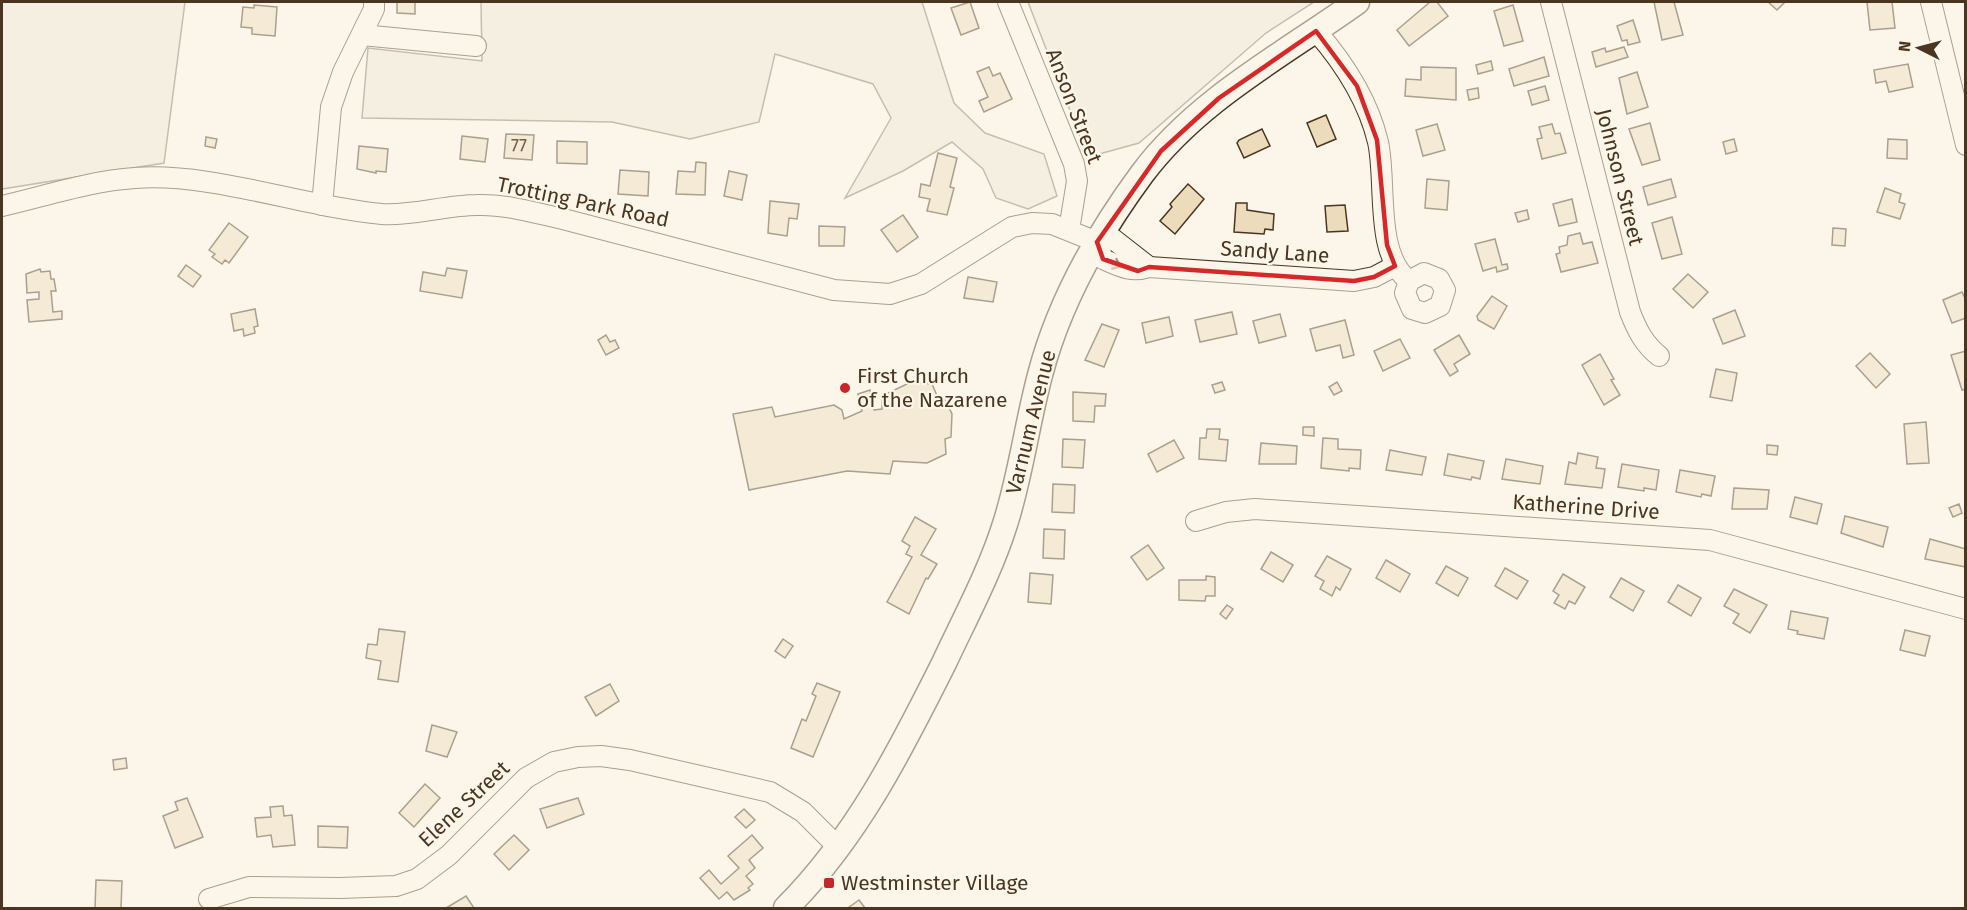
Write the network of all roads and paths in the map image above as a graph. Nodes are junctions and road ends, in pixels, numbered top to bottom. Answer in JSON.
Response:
{"nodes":[{"id":1,"x":374,"y":2,"type":"edge"},
{"id":2,"x":1008,"y":2,"type":"edge"},
{"id":3,"x":1357,"y":2,"type":"edge"},
{"id":4,"x":1551,"y":2,"type":"edge"},
{"id":5,"x":1931,"y":2,"type":"edge"},
{"id":6,"x":1316,"y":31,"type":"junction"},
{"id":7,"x":363,"y":35,"type":"junction"},
{"id":8,"x":476,"y":46,"type":"dead end"},
{"id":9,"x":1965,"y":145,"type":"edge"},
{"id":10,"x":322,"y":205,"type":"junction"},
{"id":11,"x":2,"y":206,"type":"edge"},
{"id":12,"x":1070,"y":230,"type":"junction"},
{"id":13,"x":1097,"y":242,"type":"junction"},
{"id":14,"x":1395,"y":266,"type":"junction"},
{"id":15,"x":1409,"y":281,"type":"dead end"},
{"id":16,"x":1659,"y":356,"type":"dead end"},
{"id":17,"x":1196,"y":521,"type":"dead end"},
{"id":18,"x":1965,"y":609,"type":"edge"},
{"id":19,"x":839,"y":848,"type":"junction"},
{"id":20,"x":209,"y":899,"type":"dead end"},
{"id":21,"x":786,"y":909,"type":"edge"}],
"edges":[{"from":1,"to":7,"type":"street"},
{"from":2,"to":12,"type":"street","name":"Anson Street"},
{"from":3,"to":6,"type":"main road","name":"Varnum Avenue"},
{"from":4,"to":16,"type":"street","name":"Johnson Street"},
{"from":5,"to":9,"type":"street"},
{"from":6,"to":13,"type":"main road","name":"Varnum Avenue"},
{"from":6,"to":14,"type":"street"},
{"from":7,"to":8,"type":"street"},
{"from":7,"to":10,"type":"street"},
{"from":10,"to":11,"type":"street","name":"Trotting Park Road"},
{"from":10,"to":12,"type":"street","name":"Trotting Park Road"},
{"from":12,"to":13,"type":"street","name":"Trotting Park Road"},
{"from":13,"to":14,"type":"street","name":"Sandy Lane"},
{"from":13,"to":19,"type":"main road","name":"Varnum Avenue"},
{"from":14,"to":15,"type":"street"},
{"from":17,"to":18,"type":"street","name":"Katherine Drive"},
{"from":19,"to":20,"type":"street","name":"Elene Street"},
{"from":19,"to":21,"type":"main road","name":"Varnum Avenue"}]}
